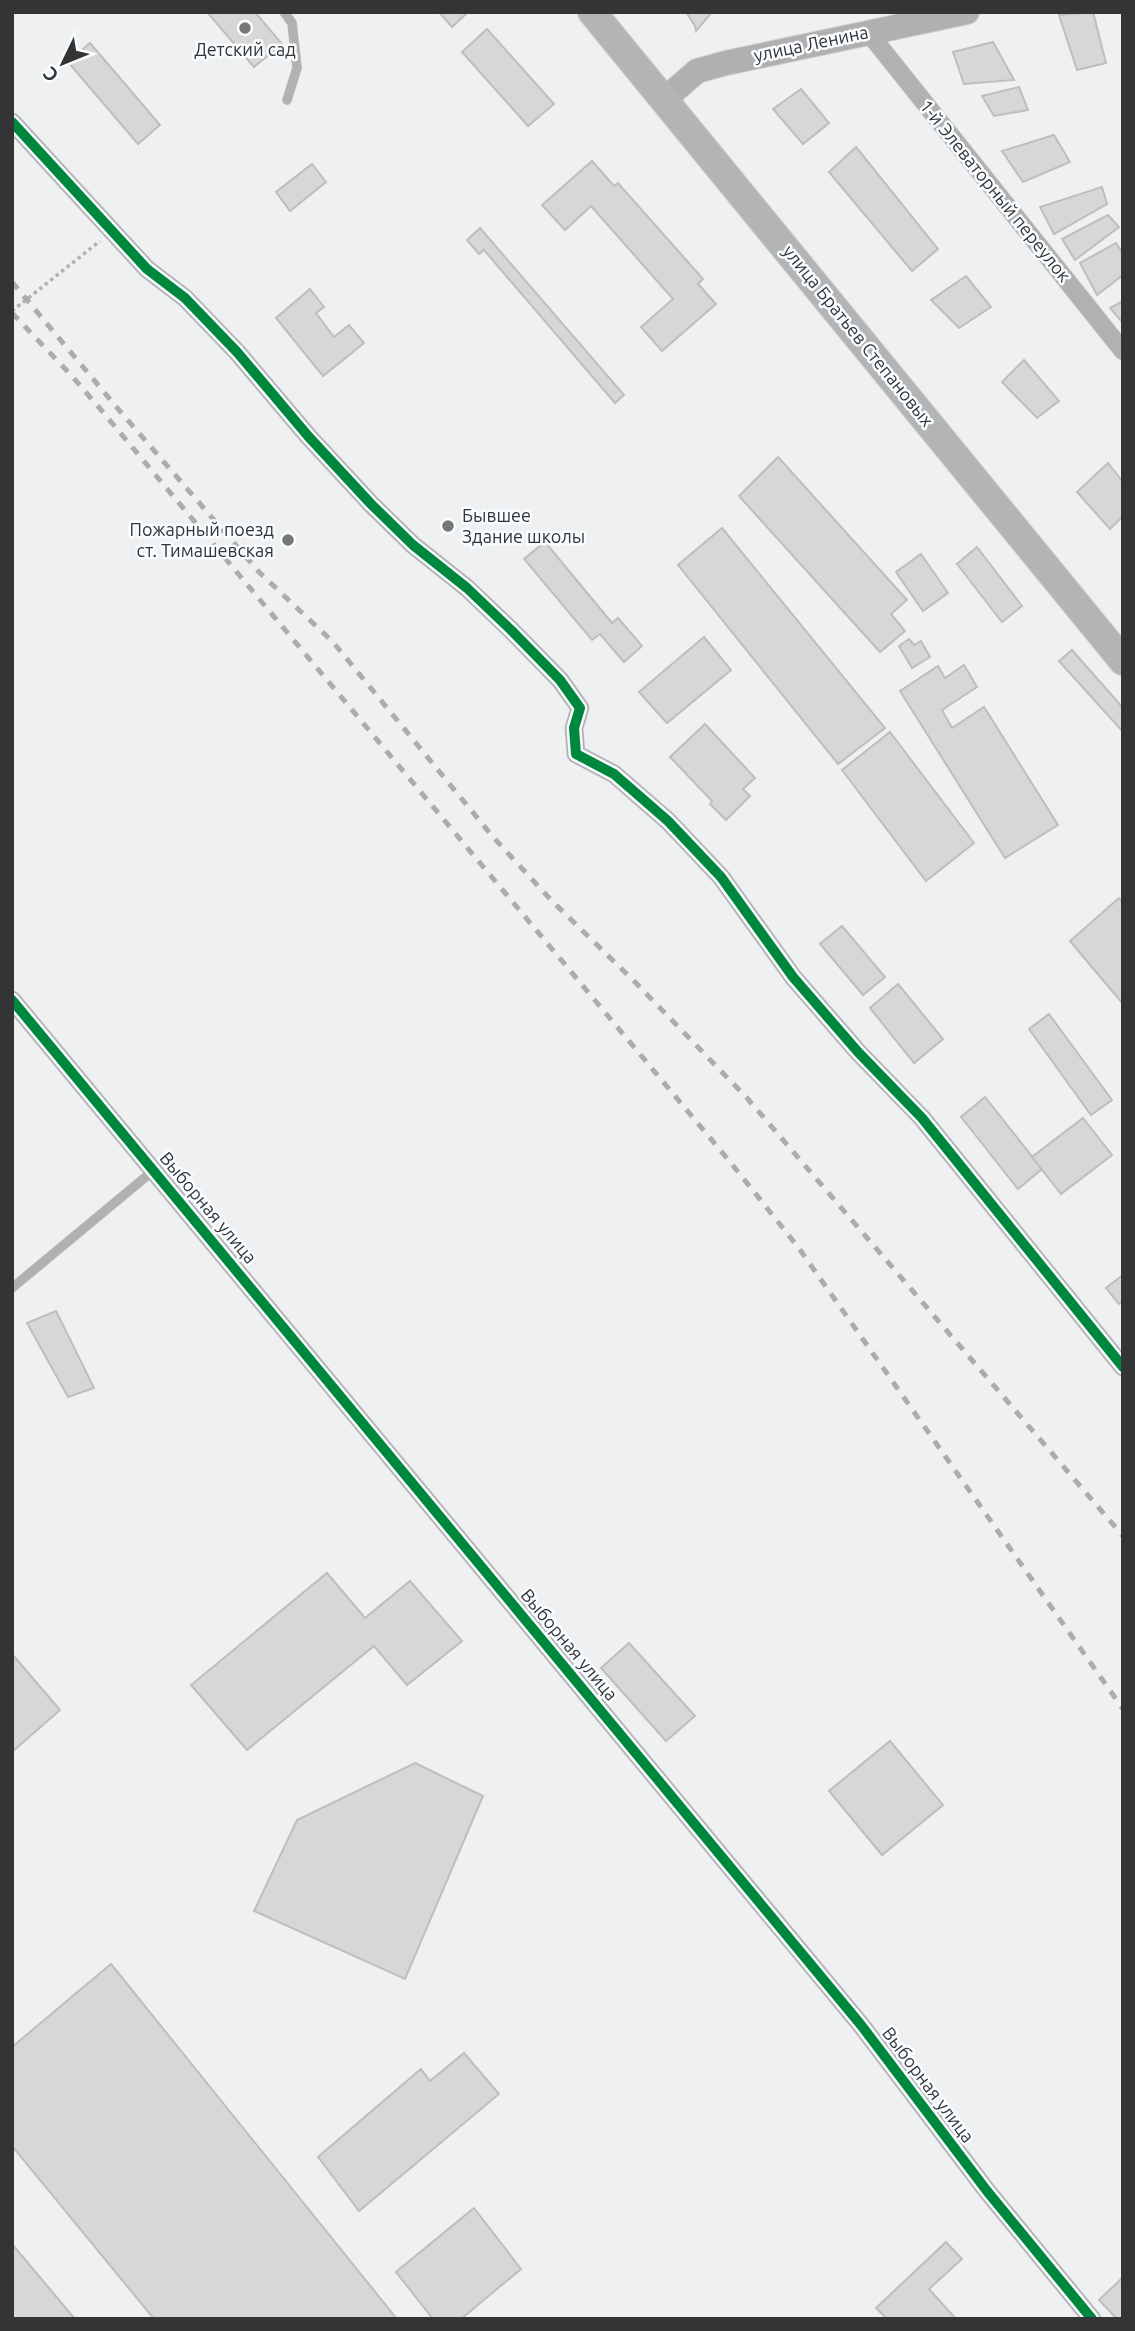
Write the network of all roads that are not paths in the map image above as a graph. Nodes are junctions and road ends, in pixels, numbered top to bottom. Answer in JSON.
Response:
{"nodes":[{"id":1,"x":284,"y":12,"type":"edge"},
{"id":2,"x":592,"y":12,"type":"edge"},
{"id":3,"x":967,"y":12,"type":"edge"},
{"id":4,"x":868,"y":32,"type":"junction"},
{"id":5,"x":665,"y":99,"type":"junction"},
{"id":6,"x":287,"y":100,"type":"dead end"},
{"id":7,"x":12,"y":122,"type":"edge"},
{"id":8,"x":1123,"y":351,"type":"edge"},
{"id":9,"x":1123,"y":661,"type":"edge"},
{"id":10,"x":12,"y":1000,"type":"edge"},
{"id":11,"x":154,"y":1170,"type":"junction"},
{"id":12,"x":12,"y":1288,"type":"edge"},
{"id":13,"x":1123,"y":1367,"type":"edge"},
{"id":14,"x":1092,"y":2319,"type":"edge"}],
"edges":[{"from":1,"to":6,"type":"lane"},
{"from":2,"to":5,"type":"main road","name":"улица Братьев Степановых"},
{"from":3,"to":4,"type":"main road","name":"улица Ленина"},
{"from":4,"to":5,"type":"main road","name":"улица Ленина"},
{"from":4,"to":8,"type":"street","name":"1-й Элеваторный переулок"},
{"from":5,"to":9,"type":"main road","name":"улица Братьев Степановых"},
{"from":7,"to":13,"type":"street"},
{"from":10,"to":11,"type":"street","name":"Выборная улица"},
{"from":11,"to":12,"type":"lane"},
{"from":11,"to":14,"type":"street","name":"Выборная улица"}]}
